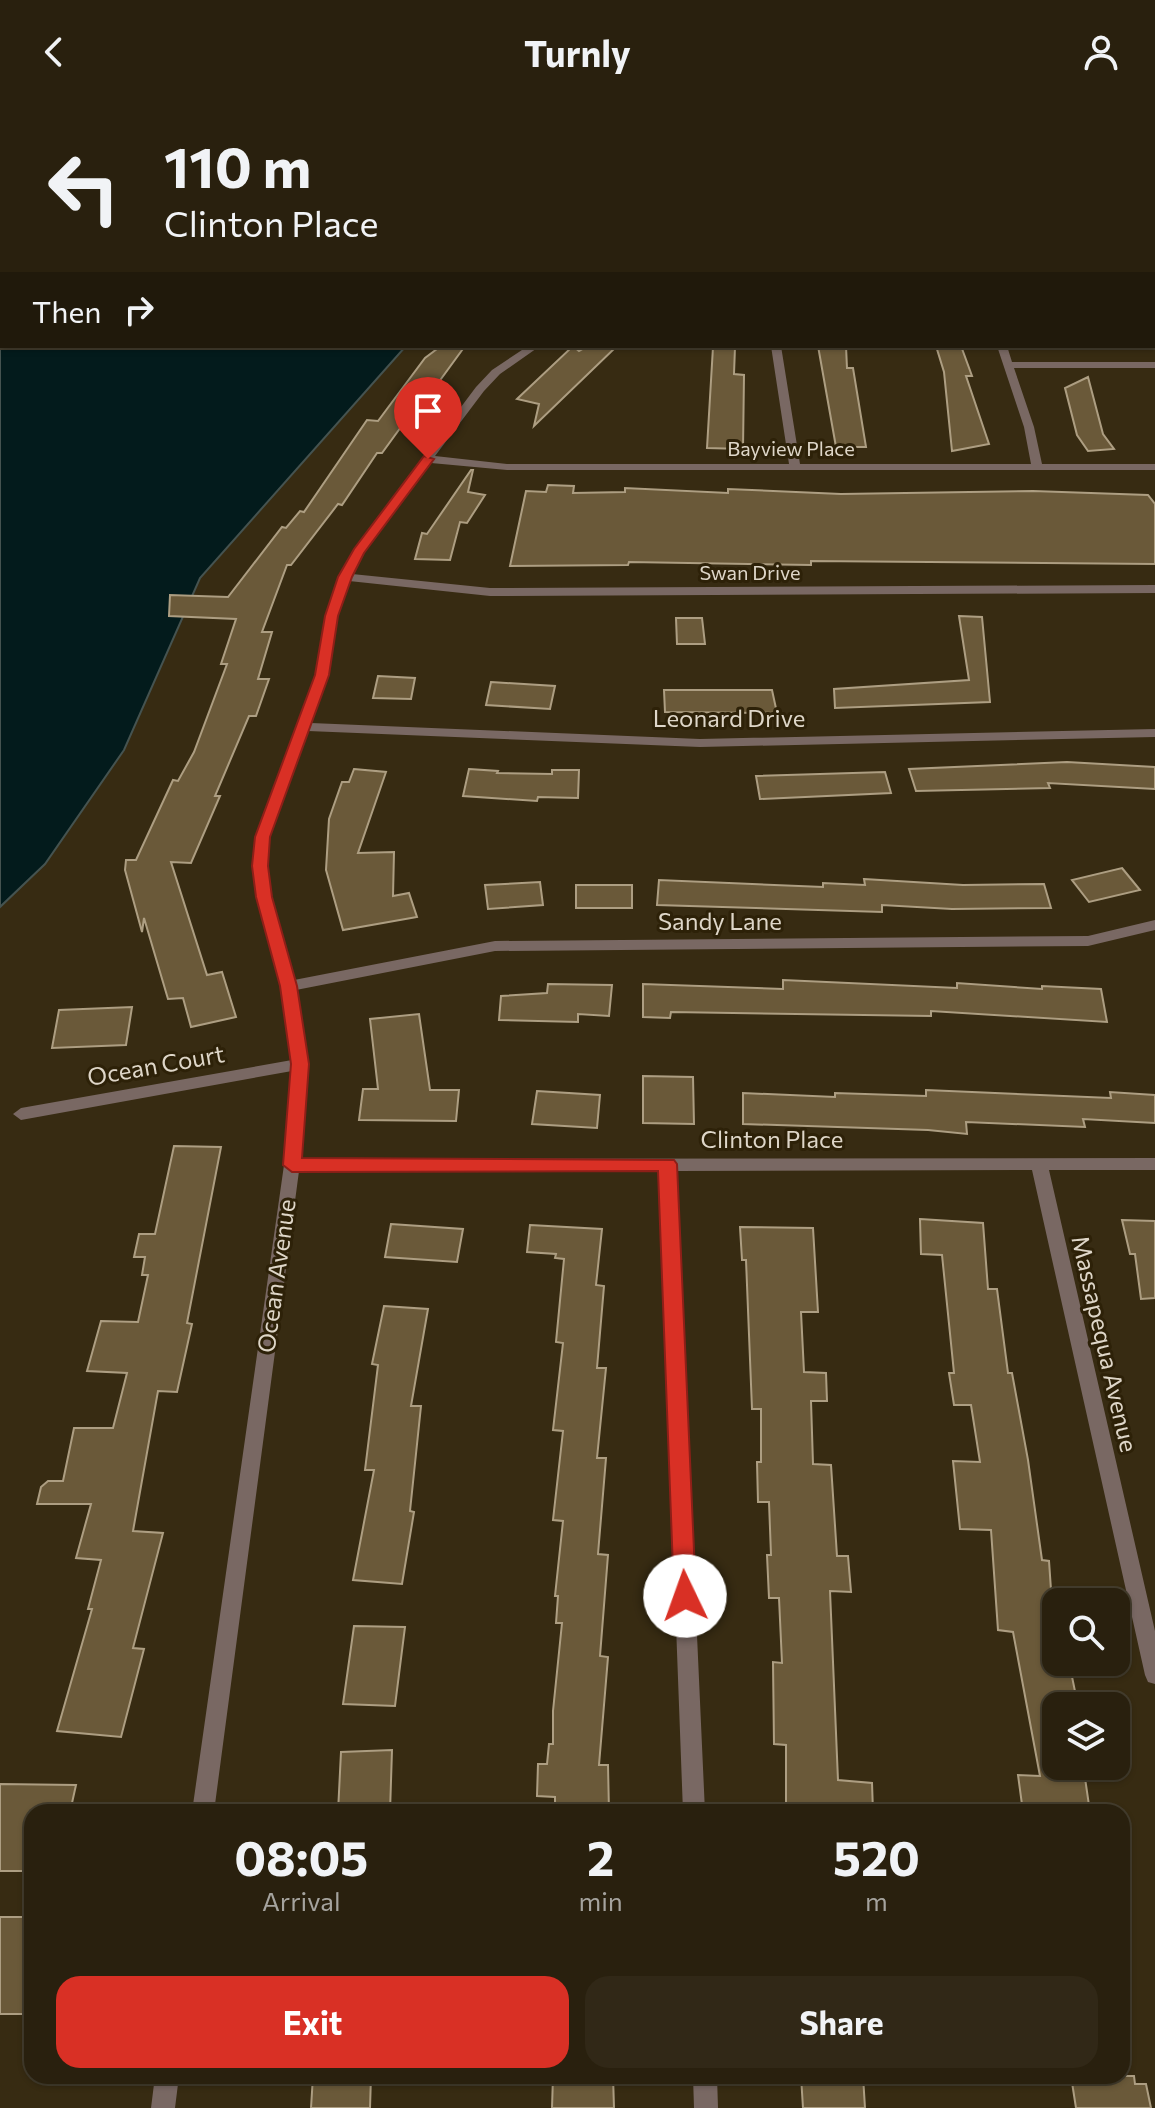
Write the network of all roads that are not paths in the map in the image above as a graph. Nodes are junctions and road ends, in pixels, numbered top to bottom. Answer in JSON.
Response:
{"nodes":[{"id":1,"x":532,"y":348,"type":"edge"},
{"id":2,"x":776,"y":348,"type":"edge"},
{"id":3,"x":1003,"y":348,"type":"edge"},
{"id":4,"x":1009,"y":365,"type":"junction"},
{"id":5,"x":1155,"y":365,"type":"edge"},
{"id":6,"x":428,"y":459,"type":"junction"},
{"id":7,"x":795,"y":467,"type":"junction"},
{"id":8,"x":1037,"y":467,"type":"junction"},
{"id":9,"x":1155,"y":467,"type":"edge"},
{"id":10,"x":345,"y":577,"type":"junction"},
{"id":11,"x":1155,"y":589,"type":"edge"},
{"id":12,"x":303,"y":727,"type":"junction"},
{"id":13,"x":1155,"y":733,"type":"edge"},
{"id":14,"x":1155,"y":925,"type":"edge"},
{"id":15,"x":288,"y":986,"type":"junction"},
{"id":16,"x":300,"y":1064,"type":"junction"},
{"id":17,"x":21,"y":1114,"type":"dead end"},
{"id":18,"x":667,"y":1164,"type":"junction"},
{"id":19,"x":1039,"y":1164,"type":"junction"},
{"id":20,"x":1155,"y":1164,"type":"edge"},
{"id":21,"x":292,"y":1165,"type":"junction"},
{"id":22,"x":1155,"y":1675,"type":"edge"},
{"id":23,"x":204,"y":1804,"type":"edge"},
{"id":24,"x":694,"y":1804,"type":"edge"},
{"id":25,"x":166,"y":2084,"type":"edge"},
{"id":26,"x":705,"y":2084,"type":"edge"},
{"id":27,"x":163,"y":2108,"type":"edge"},
{"id":28,"x":706,"y":2108,"type":"edge"}],
"edges":[{"from":1,"to":6,"type":"street","name":"Ocean Avenue"},
{"from":2,"to":7,"type":"street"},
{"from":3,"to":4,"type":"street"},
{"from":4,"to":5,"type":"street"},
{"from":4,"to":8,"type":"street"},
{"from":6,"to":7,"type":"street","name":"Bayview Place"},
{"from":6,"to":10,"type":"street","name":"Ocean Avenue"},
{"from":7,"to":8,"type":"street","name":"Bayview Place"},
{"from":8,"to":9,"type":"street","name":"Bayview Place"},
{"from":10,"to":11,"type":"street","name":"Swan Drive"},
{"from":10,"to":12,"type":"street","name":"Ocean Avenue"},
{"from":12,"to":13,"type":"street","name":"Leonard Drive"},
{"from":12,"to":15,"type":"street","name":"Ocean Avenue"},
{"from":14,"to":15,"type":"street","name":"Sandy Lane"},
{"from":15,"to":16,"type":"street","name":"Ocean Avenue"},
{"from":16,"to":17,"type":"street","name":"Ocean Court"},
{"from":16,"to":21,"type":"street","name":"Ocean Avenue"},
{"from":18,"to":19,"type":"street","name":"Clinton Place"},
{"from":18,"to":21,"type":"street","name":"Clinton Place"},
{"from":18,"to":24,"type":"street"},
{"from":19,"to":20,"type":"street","name":"Clinton Place"},
{"from":19,"to":22,"type":"street","name":"Massapequa Avenue"},
{"from":21,"to":23,"type":"street","name":"Ocean Avenue"},
{"from":25,"to":27,"type":"street"},
{"from":26,"to":28,"type":"street"}]}
